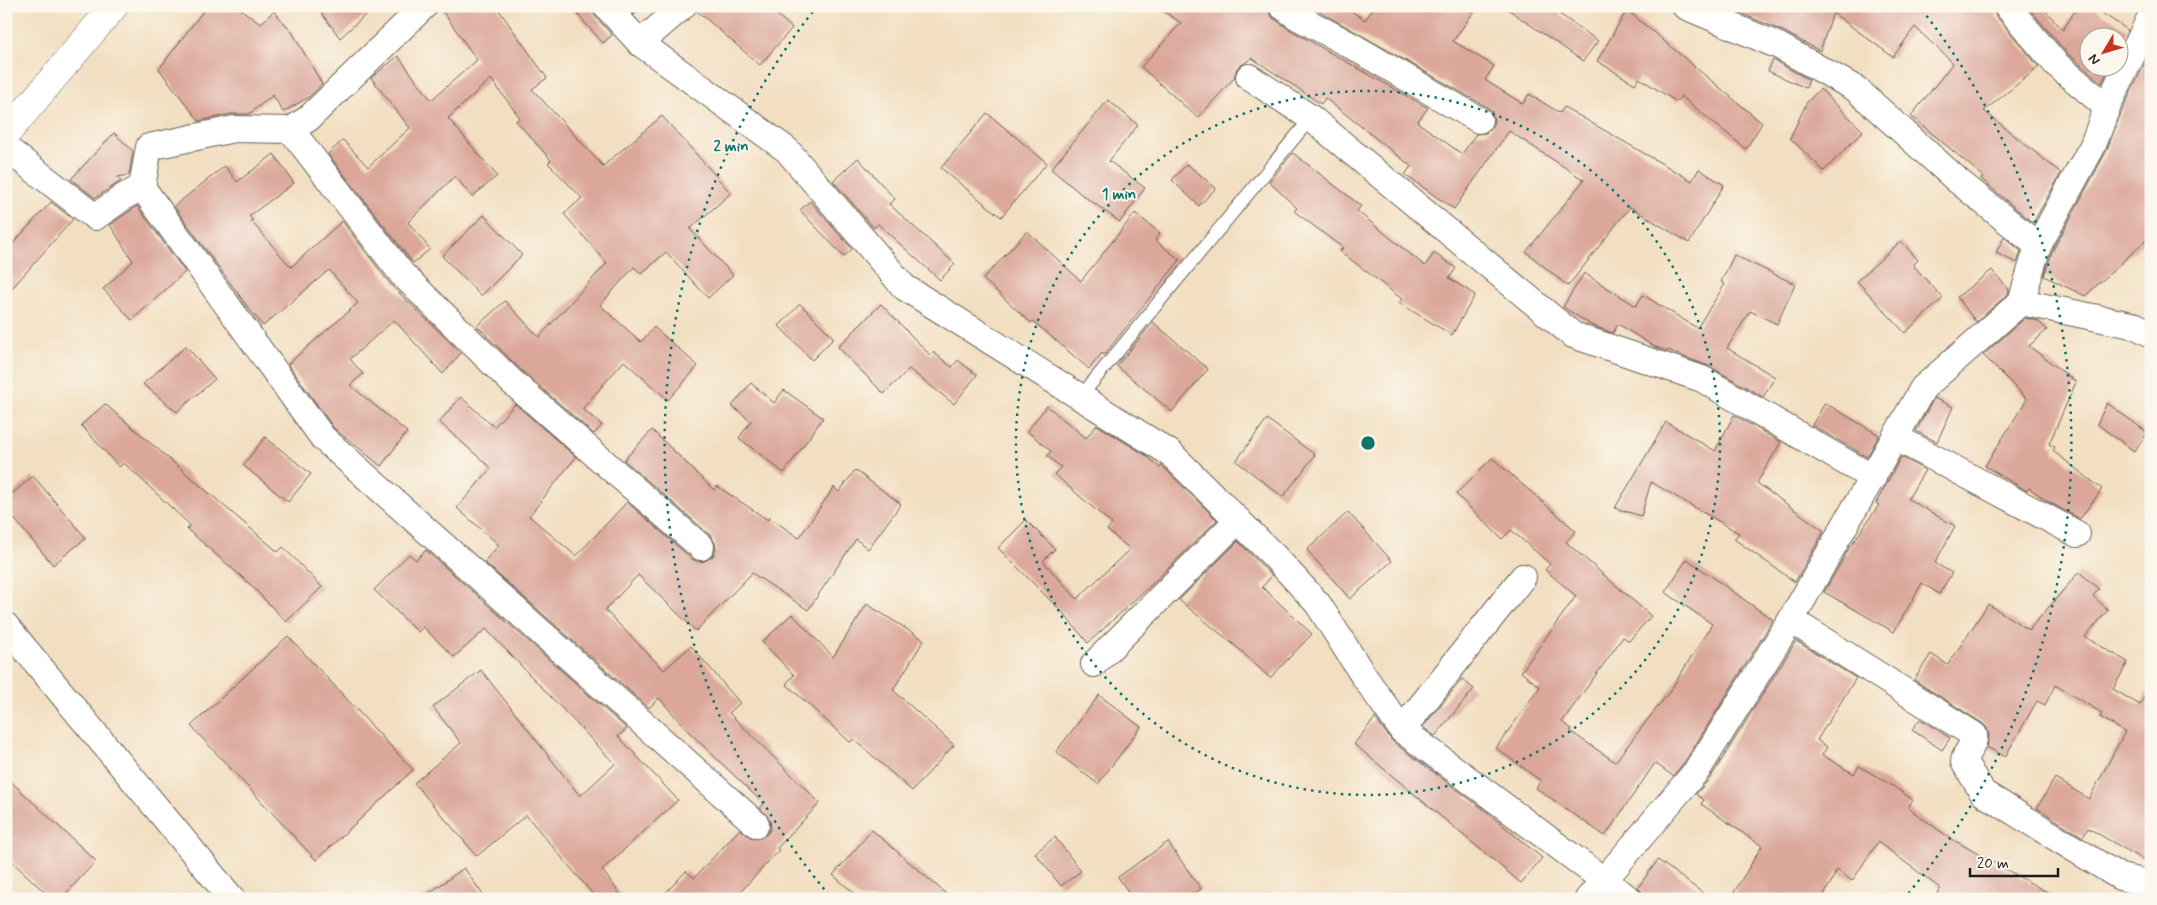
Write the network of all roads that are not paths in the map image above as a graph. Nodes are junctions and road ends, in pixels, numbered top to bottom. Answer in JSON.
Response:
{"nodes":[{"id":1,"x":114,"y":6,"type":"edge"},
{"id":2,"x":424,"y":6,"type":"edge"},
{"id":3,"x":606,"y":6,"type":"edge"},
{"id":4,"x":683,"y":6,"type":"edge"},
{"id":5,"x":1282,"y":6,"type":"edge"},
{"id":6,"x":1685,"y":6,"type":"edge"},
{"id":7,"x":2007,"y":6,"type":"edge"},
{"id":8,"x":2151,"y":16,"type":"edge"},
{"id":9,"x":640,"y":43,"type":"junction"},
{"id":10,"x":1249,"y":77,"type":"dead end"},
{"id":11,"x":2107,"y":107,"type":"junction"},
{"id":12,"x":1311,"y":118,"type":"junction"},
{"id":13,"x":1479,"y":120,"type":"dead end"},
{"id":14,"x":291,"y":130,"type":"junction"},
{"id":15,"x":6,"y":134,"type":"edge"},
{"id":16,"x":6,"y":148,"type":"edge"},
{"id":17,"x":142,"y":187,"type":"junction"},
{"id":18,"x":2038,"y":246,"type":"junction"},
{"id":19,"x":2021,"y":302,"type":"junction"},
{"id":20,"x":2151,"y":334,"type":"edge"},
{"id":21,"x":1081,"y":396,"type":"junction"},
{"id":22,"x":1896,"y":437,"type":"junction"},
{"id":23,"x":1873,"y":478,"type":"junction"},
{"id":24,"x":1238,"y":520,"type":"junction"},
{"id":25,"x":2077,"y":534,"type":"dead end"},
{"id":26,"x":701,"y":546,"type":"dead end"},
{"id":27,"x":1523,"y":577,"type":"dead end"},
{"id":28,"x":1791,"y":620,"type":"junction"},
{"id":29,"x":6,"y":626,"type":"edge"},
{"id":30,"x":1094,"y":664,"type":"dead end"},
{"id":31,"x":1402,"y":730,"type":"junction"},
{"id":32,"x":756,"y":824,"type":"dead end"},
{"id":33,"x":2151,"y":884,"type":"edge"},
{"id":34,"x":1596,"y":890,"type":"edge"},
{"id":35,"x":232,"y":899,"type":"edge"},
{"id":36,"x":1629,"y":899,"type":"edge"}],
"edges":[{"from":1,"to":15,"type":"main road"},
{"from":2,"to":14,"type":"street"},
{"from":3,"to":9,"type":"street"},
{"from":4,"to":9,"type":"street"},
{"from":5,"to":13,"type":"street"},
{"from":6,"to":18,"type":"street"},
{"from":7,"to":11,"type":"street"},
{"from":8,"to":11,"type":"street"},
{"from":9,"to":21,"type":"street"},
{"from":10,"to":12,"type":"street"},
{"from":11,"to":18,"type":"street"},
{"from":12,"to":21,"type":"lane"},
{"from":12,"to":23,"type":"street"},
{"from":14,"to":17,"type":"street"},
{"from":14,"to":26,"type":"street"},
{"from":16,"to":17,"type":"street"},
{"from":17,"to":32,"type":"street"},
{"from":18,"to":19,"type":"street"},
{"from":19,"to":20,"type":"street"},
{"from":19,"to":22,"type":"street"},
{"from":21,"to":24,"type":"street"},
{"from":22,"to":23,"type":"street"},
{"from":22,"to":25,"type":"street"},
{"from":23,"to":28,"type":"street"},
{"from":24,"to":30,"type":"street"},
{"from":24,"to":31,"type":"street"},
{"from":27,"to":31,"type":"street"},
{"from":28,"to":33,"type":"street"},
{"from":28,"to":34,"type":"street"},
{"from":29,"to":35,"type":"street"},
{"from":31,"to":34,"type":"street"},
{"from":34,"to":36,"type":"street"}]}
